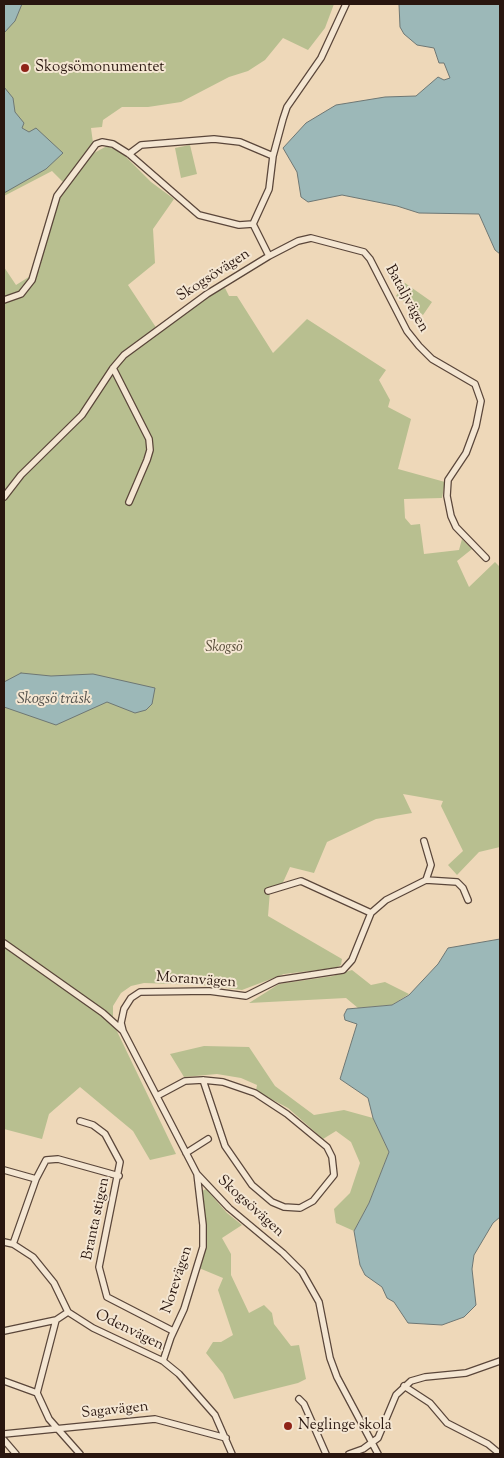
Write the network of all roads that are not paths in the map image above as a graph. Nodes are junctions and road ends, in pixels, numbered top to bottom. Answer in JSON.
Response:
{"nodes":[{"id":1,"x":346,"y":4,"type":"edge"},
{"id":2,"x":129,"y":154,"type":"junction"},
{"id":3,"x":273,"y":156,"type":"junction"},
{"id":4,"x":253,"y":224,"type":"junction"},
{"id":5,"x":270,"y":256,"type":"junction"},
{"id":6,"x":4,"y":300,"type":"edge"},
{"id":7,"x":112,"y":368,"type":"junction"},
{"id":8,"x":4,"y":497,"type":"edge"},
{"id":9,"x":129,"y":502,"type":"dead end"},
{"id":10,"x":486,"y":558,"type":"dead end"},
{"id":11,"x":424,"y":841,"type":"dead end"},
{"id":12,"x":426,"y":880,"type":"junction"},
{"id":13,"x":268,"y":891,"type":"dead end"},
{"id":14,"x":468,"y":900,"type":"dead end"},
{"id":15,"x":371,"y":913,"type":"junction"},
{"id":16,"x":4,"y":943,"type":"edge"},
{"id":17,"x":123,"y":1031,"type":"junction"},
{"id":18,"x":203,"y":1080,"type":"junction"},
{"id":19,"x":157,"y":1096,"type":"junction"},
{"id":20,"x":80,"y":1121,"type":"dead end"},
{"id":21,"x":208,"y":1140,"type":"dead end"},
{"id":22,"x":186,"y":1153,"type":"junction"},
{"id":23,"x":4,"y":1170,"type":"edge"},
{"id":24,"x":197,"y":1174,"type":"junction"},
{"id":25,"x":119,"y":1176,"type":"junction"},
{"id":26,"x":36,"y":1179,"type":"junction"},
{"id":27,"x":4,"y":1242,"type":"edge"},
{"id":28,"x":13,"y":1244,"type":"junction"},
{"id":29,"x":68,"y":1312,"type":"junction"},
{"id":30,"x":56,"y":1320,"type":"junction"},
{"id":31,"x":4,"y":1331,"type":"edge"},
{"id":32,"x":173,"y":1331,"type":"junction"},
{"id":33,"x":500,"y":1361,"type":"edge"},
{"id":34,"x":163,"y":1362,"type":"junction"},
{"id":35,"x":4,"y":1381,"type":"edge"},
{"id":36,"x":404,"y":1386,"type":"junction"},
{"id":37,"x":37,"y":1393,"type":"junction"},
{"id":38,"x":299,"y":1399,"type":"dead end"},
{"id":39,"x":57,"y":1429,"type":"junction"},
{"id":40,"x":4,"y":1434,"type":"edge"},
{"id":41,"x":226,"y":1438,"type":"junction"},
{"id":42,"x":4,"y":1440,"type":"edge"},
{"id":43,"x":371,"y":1442,"type":"junction"},
{"id":44,"x":16,"y":1454,"type":"edge"},
{"id":45,"x":80,"y":1454,"type":"edge"},
{"id":46,"x":232,"y":1454,"type":"edge"},
{"id":47,"x":326,"y":1454,"type":"edge"},
{"id":48,"x":349,"y":1454,"type":"edge"},
{"id":49,"x":378,"y":1454,"type":"edge"},
{"id":50,"x":500,"y":1454,"type":"edge"}],
"edges":[{"from":1,"to":3,"type":"street"},
{"from":2,"to":3,"type":"street"},
{"from":2,"to":4,"type":"street"},
{"from":2,"to":6,"type":"street"},
{"from":3,"to":4,"type":"street"},
{"from":4,"to":5,"type":"street","name":"Skogsövägen"},
{"from":5,"to":7,"type":"street","name":"Skogsövägen"},
{"from":5,"to":10,"type":"street","name":"Bataljvägen"},
{"from":7,"to":8,"type":"street","name":"Skogsövägen"},
{"from":7,"to":9,"type":"street"},
{"from":11,"to":12,"type":"street"},
{"from":12,"to":14,"type":"street"},
{"from":12,"to":15,"type":"street"},
{"from":13,"to":15,"type":"street"},
{"from":15,"to":17,"type":"street","name":"Moranvägen"},
{"from":16,"to":17,"type":"street","name":"Skogsövägen"},
{"from":17,"to":19,"type":"street","name":"Skogsövägen"},
{"from":18,"to":18,"type":"street"},
{"from":18,"to":19,"type":"street"},
{"from":19,"to":22,"type":"street","name":"Skogsövägen"},
{"from":20,"to":25,"type":"street","name":"Branta stigen"},
{"from":21,"to":22,"type":"street"},
{"from":22,"to":24,"type":"street","name":"Skogsövägen"},
{"from":23,"to":26,"type":"street"},
{"from":24,"to":32,"type":"street","name":"Norevägen"},
{"from":24,"to":43,"type":"street","name":"Skogsövägen"},
{"from":25,"to":26,"type":"street"},
{"from":25,"to":32,"type":"street","name":"Branta stigen"},
{"from":26,"to":28,"type":"street"},
{"from":27,"to":28,"type":"street","name":"Odenvägen"},
{"from":28,"to":29,"type":"street","name":"Odenvägen"},
{"from":29,"to":30,"type":"street"},
{"from":29,"to":34,"type":"street","name":"Odenvägen"},
{"from":30,"to":31,"type":"street"},
{"from":30,"to":37,"type":"street"},
{"from":32,"to":34,"type":"street","name":"Norevägen"},
{"from":33,"to":36,"type":"street"},
{"from":34,"to":41,"type":"street","name":"Odenvägen"},
{"from":35,"to":37,"type":"street"},
{"from":36,"to":43,"type":"street"},
{"from":36,"to":50,"type":"street"},
{"from":37,"to":39,"type":"street"},
{"from":38,"to":47,"type":"street"},
{"from":39,"to":40,"type":"street","name":"Sagavägen"},
{"from":39,"to":41,"type":"street","name":"Sagavägen"},
{"from":39,"to":45,"type":"street"},
{"from":41,"to":46,"type":"street","name":"Odenvägen"},
{"from":42,"to":44,"type":"street"},
{"from":43,"to":48,"type":"street"},
{"from":43,"to":49,"type":"street","name":"Skogsövägen"}]}
